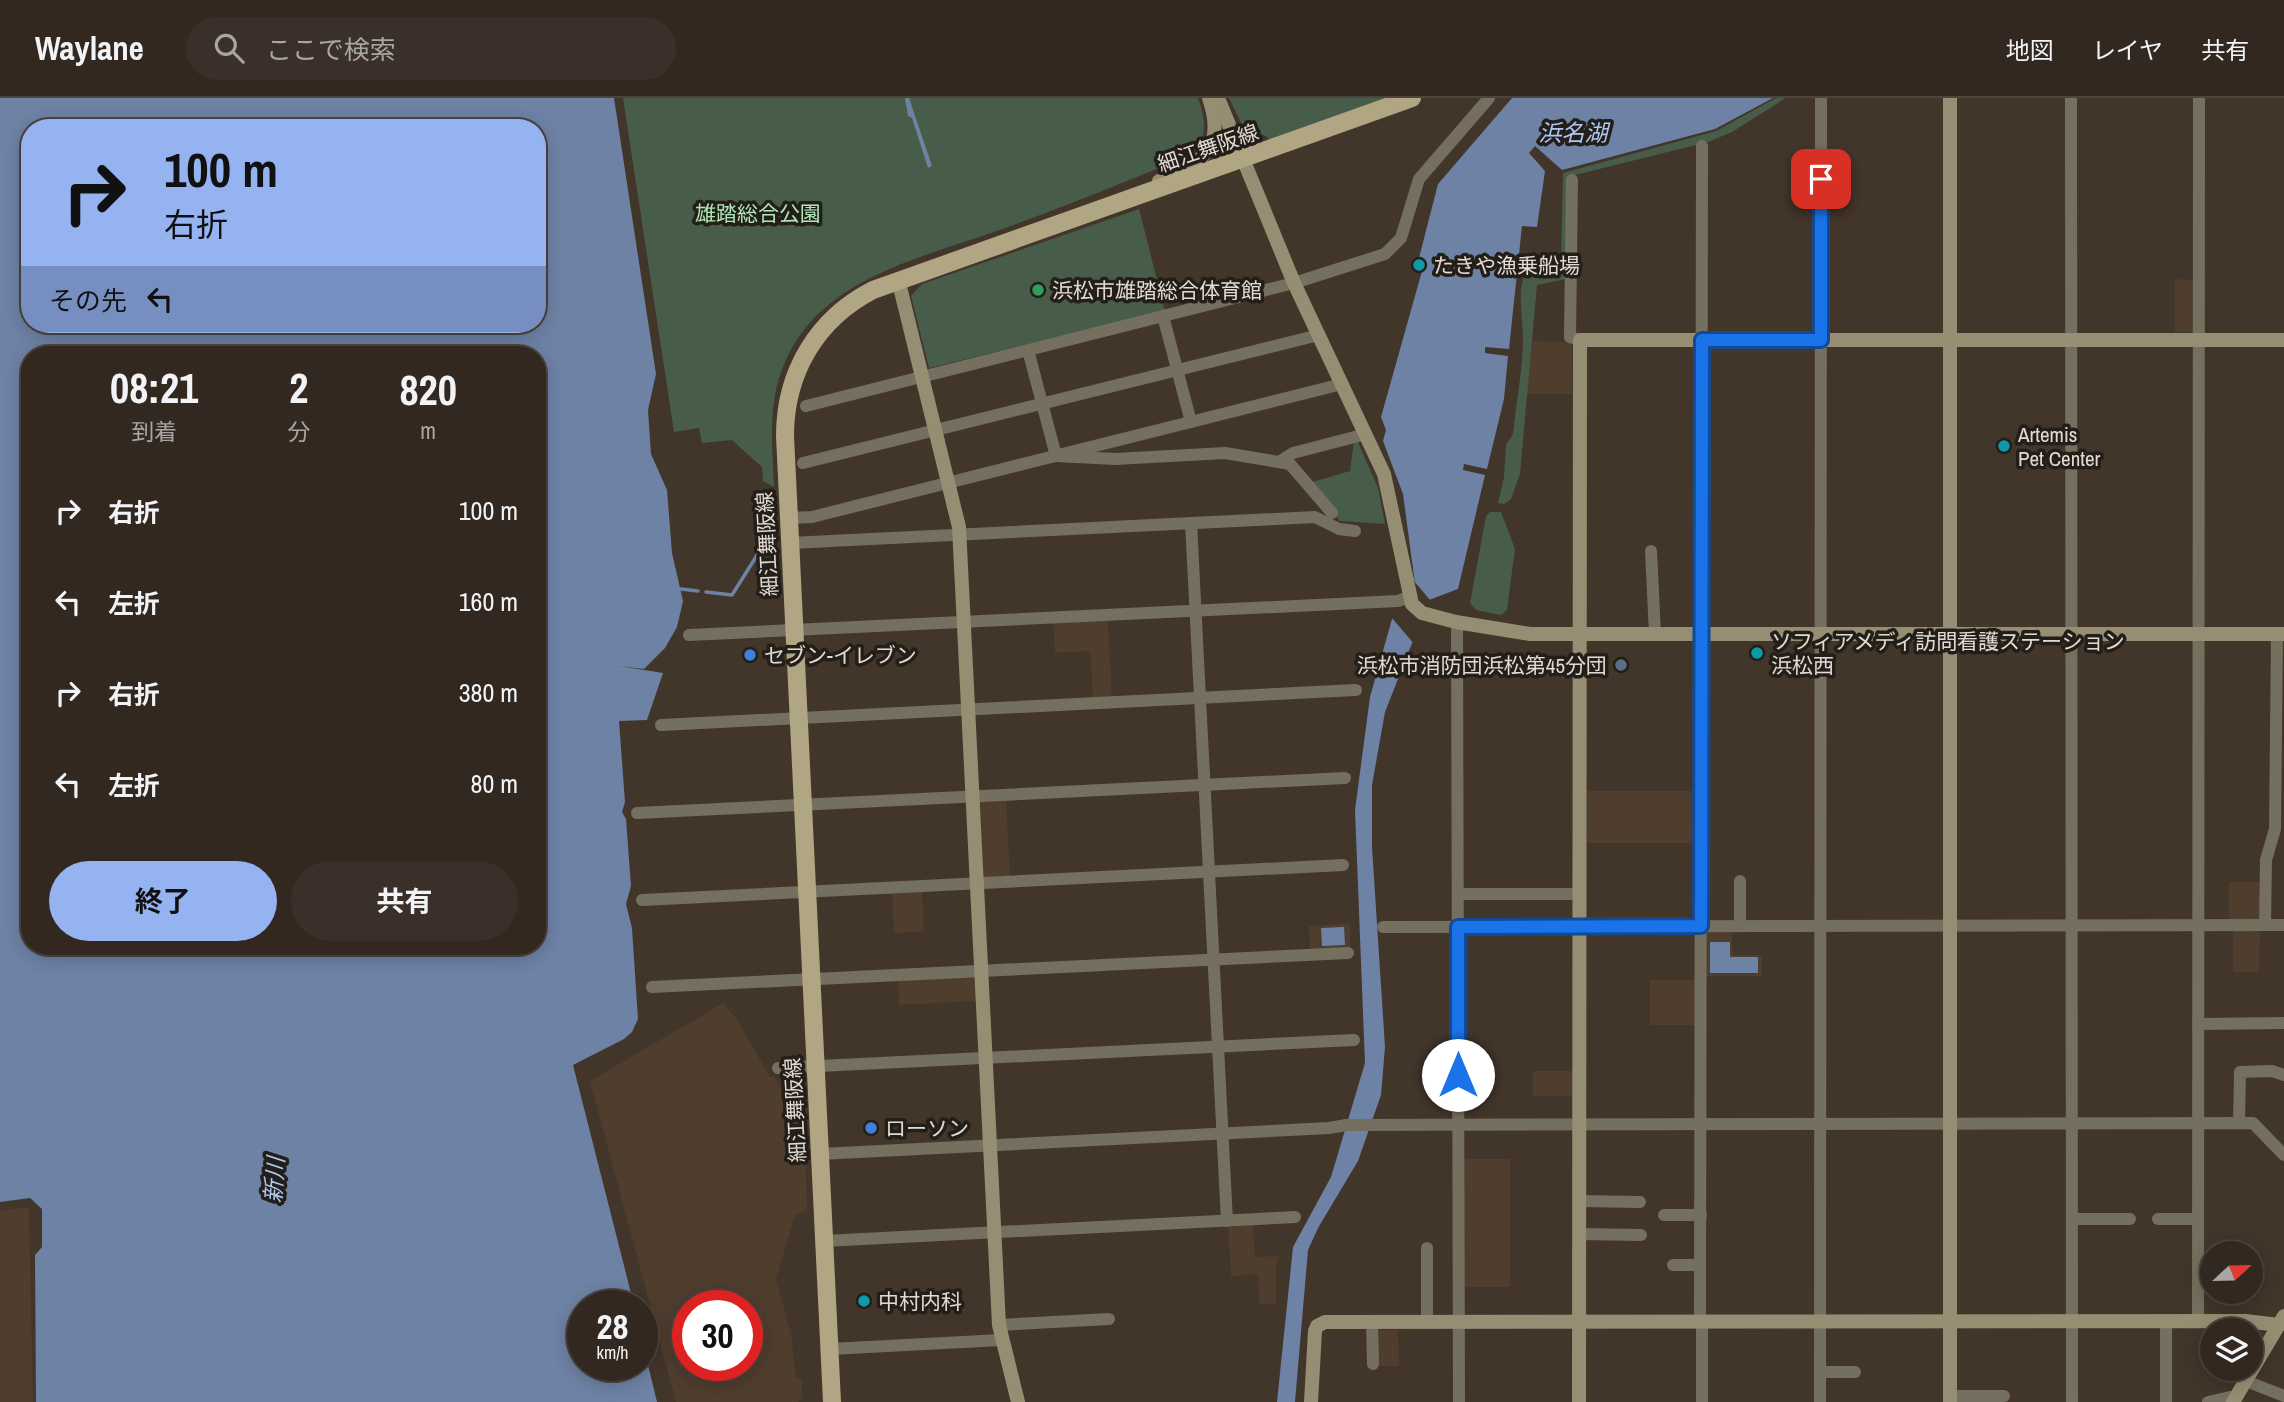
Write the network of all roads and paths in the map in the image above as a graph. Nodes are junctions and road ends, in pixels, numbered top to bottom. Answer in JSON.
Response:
{"nodes":[{"id":1,"x":1209,"y":98,"type":"edge"},
{"id":2,"x":1218,"y":98,"type":"edge"},
{"id":3,"x":1412,"y":98,"type":"edge"},
{"id":4,"x":1489,"y":98,"type":"edge"},
{"id":5,"x":1821,"y":98,"type":"edge"},
{"id":6,"x":1950,"y":98,"type":"edge"},
{"id":7,"x":2071,"y":98,"type":"edge"},
{"id":8,"x":2199,"y":98,"type":"edge"},
{"id":9,"x":1702,"y":146,"type":"dead end"},
{"id":10,"x":1245,"y":159,"type":"junction"},
{"id":11,"x":1572,"y":180,"type":"dead end"},
{"id":12,"x":1107,"y":206,"type":"junction"},
{"id":13,"x":898,"y":279,"type":"junction"},
{"id":14,"x":1294,"y":283,"type":"junction"},
{"id":15,"x":1163,"y":316,"type":"junction"},
{"id":16,"x":1319,"y":335,"type":"junction"},
{"id":17,"x":1580,"y":340,"type":"junction"},
{"id":18,"x":1702,"y":340,"type":"junction"},
{"id":19,"x":1821,"y":340,"type":"junction"},
{"id":20,"x":1950,"y":340,"type":"junction"},
{"id":21,"x":2071,"y":340,"type":"junction"},
{"id":22,"x":2199,"y":340,"type":"junction"},
{"id":23,"x":2284,"y":340,"type":"edge"},
{"id":24,"x":1028,"y":350,"type":"junction"},
{"id":25,"x":1177,"y":370,"type":"junction"},
{"id":26,"x":924,"y":376,"type":"junction"},
{"id":27,"x":1342,"y":384,"type":"junction"},
{"id":28,"x":1042,"y":403,"type":"junction"},
{"id":29,"x":806,"y":406,"type":"dead end"},
{"id":30,"x":1191,"y":422,"type":"junction"},
{"id":31,"x":937,"y":429,"type":"junction"},
{"id":32,"x":1366,"y":434,"type":"junction"},
{"id":33,"x":1056,"y":456,"type":"junction"},
{"id":34,"x":1279,"y":462,"type":"junction"},
{"id":35,"x":803,"y":463,"type":"dead end"},
{"id":36,"x":950,"y":482,"type":"junction"},
{"id":37,"x":1332,"y":513,"type":"dead end"},
{"id":38,"x":789,"y":518,"type":"junction"},
{"id":39,"x":1191,"y":523,"type":"junction"},
{"id":40,"x":1355,"y":531,"type":"dead end"},
{"id":41,"x":960,"y":535,"type":"junction"},
{"id":42,"x":790,"y":543,"type":"junction"},
{"id":43,"x":1651,"y":551,"type":"dead end"},
{"id":44,"x":1404,"y":594,"type":"junction"},
{"id":45,"x":1196,"y":610,"type":"junction"},
{"id":46,"x":964,"y":622,"type":"junction"},
{"id":47,"x":1457,"y":622,"type":"junction"},
{"id":48,"x":794,"y":630,"type":"junction"},
{"id":49,"x":1580,"y":634,"type":"junction"},
{"id":50,"x":1655,"y":634,"type":"junction"},
{"id":51,"x":1701,"y":634,"type":"junction"},
{"id":52,"x":2199,"y":634,"type":"junction"},
{"id":53,"x":2280,"y":634,"type":"edge"},
{"id":54,"x":689,"y":635,"type":"dead end"},
{"id":55,"x":1821,"y":635,"type":"junction"},
{"id":56,"x":1950,"y":635,"type":"junction"},
{"id":57,"x":2071,"y":635,"type":"junction"},
{"id":58,"x":1356,"y":690,"type":"dead end"},
{"id":59,"x":1200,"y":698,"type":"junction"},
{"id":60,"x":969,"y":709,"type":"junction"},
{"id":61,"x":799,"y":718,"type":"junction"},
{"id":62,"x":661,"y":725,"type":"dead end"},
{"id":63,"x":1345,"y":778,"type":"dead end"},
{"id":64,"x":1205,"y":785,"type":"junction"},
{"id":65,"x":973,"y":796,"type":"junction"},
{"id":66,"x":803,"y":805,"type":"junction"},
{"id":67,"x":637,"y":813,"type":"dead end"},
{"id":68,"x":1343,"y":865,"type":"dead end"},
{"id":69,"x":1209,"y":872,"type":"junction"},
{"id":70,"x":1740,"y":881,"type":"dead end"},
{"id":71,"x":978,"y":884,"type":"junction"},
{"id":72,"x":807,"y":892,"type":"junction"},
{"id":73,"x":1458,"y":894,"type":"junction"},
{"id":74,"x":1579,"y":894,"type":"junction"},
{"id":75,"x":642,"y":900,"type":"dead end"},
{"id":76,"x":2265,"y":925,"type":"junction"},
{"id":77,"x":2284,"y":925,"type":"edge"},
{"id":78,"x":1579,"y":926,"type":"junction"},
{"id":79,"x":1701,"y":926,"type":"junction"},
{"id":80,"x":1740,"y":926,"type":"junction"},
{"id":81,"x":1821,"y":926,"type":"junction"},
{"id":82,"x":1950,"y":926,"type":"junction"},
{"id":83,"x":2072,"y":926,"type":"junction"},
{"id":84,"x":2198,"y":926,"type":"junction"},
{"id":85,"x":1383,"y":927,"type":"dead end"},
{"id":86,"x":1458,"y":927,"type":"junction"},
{"id":87,"x":1348,"y":953,"type":"dead end"},
{"id":88,"x":1214,"y":959,"type":"junction"},
{"id":89,"x":982,"y":971,"type":"junction"},
{"id":90,"x":811,"y":979,"type":"junction"},
{"id":91,"x":652,"y":987,"type":"dead end"},
{"id":92,"x":2284,"y":1023,"type":"edge"},
{"id":93,"x":2198,"y":1024,"type":"junction"},
{"id":94,"x":1354,"y":1040,"type":"dead end"},
{"id":95,"x":1218,"y":1046,"type":"junction"},
{"id":96,"x":987,"y":1058,"type":"junction"},
{"id":97,"x":816,"y":1067,"type":"junction"},
{"id":98,"x":778,"y":1068,"type":"dead end"},
{"id":99,"x":2284,"y":1075,"type":"edge"},
{"id":100,"x":2072,"y":1123,"type":"junction"},
{"id":101,"x":2198,"y":1123,"type":"junction"},
{"id":102,"x":2239,"y":1123,"type":"junction"},
{"id":103,"x":1458,"y":1124,"type":"junction"},
{"id":104,"x":1579,"y":1124,"type":"junction"},
{"id":105,"x":1701,"y":1124,"type":"junction"},
{"id":106,"x":1821,"y":1124,"type":"junction"},
{"id":107,"x":1950,"y":1124,"type":"junction"},
{"id":108,"x":1222,"y":1133,"type":"junction"},
{"id":109,"x":991,"y":1145,"type":"junction"},
{"id":110,"x":820,"y":1154,"type":"junction"},
{"id":111,"x":2284,"y":1155,"type":"edge"},
{"id":112,"x":1579,"y":1201,"type":"junction"},
{"id":113,"x":1640,"y":1202,"type":"dead end"},
{"id":114,"x":1664,"y":1215,"type":"dead end"},
{"id":115,"x":1701,"y":1215,"type":"junction"},
{"id":116,"x":1295,"y":1217,"type":"dead end"},
{"id":117,"x":2072,"y":1219,"type":"junction"},
{"id":118,"x":2130,"y":1219,"type":"dead end"},
{"id":119,"x":2158,"y":1219,"type":"dead end"},
{"id":120,"x":2198,"y":1219,"type":"junction"},
{"id":121,"x":1227,"y":1221,"type":"junction"},
{"id":122,"x":995,"y":1232,"type":"junction"},
{"id":123,"x":1579,"y":1234,"type":"junction"},
{"id":124,"x":1640,"y":1235,"type":"dead end"},
{"id":125,"x":824,"y":1241,"type":"junction"},
{"id":126,"x":1427,"y":1248,"type":"dead end"},
{"id":127,"x":2198,"y":1254,"type":"joint"},
{"id":128,"x":1673,"y":1265,"type":"dead end"},
{"id":129,"x":1700,"y":1265,"type":"junction"},
{"id":130,"x":1109,"y":1319,"type":"dead end"},
{"id":131,"x":1701,"y":1321,"type":"junction"},
{"id":132,"x":1820,"y":1321,"type":"junction"},
{"id":133,"x":1950,"y":1321,"type":"junction"},
{"id":134,"x":2072,"y":1321,"type":"junction"},
{"id":135,"x":2166,"y":1321,"type":"junction"},
{"id":136,"x":2198,"y":1321,"type":"junction"},
{"id":137,"x":2281,"y":1321,"type":"edge"},
{"id":138,"x":1372,"y":1322,"type":"junction"},
{"id":139,"x":1427,"y":1322,"type":"junction"},
{"id":140,"x":1458,"y":1322,"type":"junction"},
{"id":141,"x":1579,"y":1322,"type":"junction"},
{"id":142,"x":999,"y":1325,"type":"junction"},
{"id":143,"x":1001,"y":1340,"type":"junction"},
{"id":144,"x":830,"y":1349,"type":"junction"},
{"id":145,"x":2263,"y":1351,"type":"edge"},
{"id":146,"x":1373,"y":1364,"type":"dead end"},
{"id":147,"x":1820,"y":1372,"type":"junction"},
{"id":148,"x":1855,"y":1372,"type":"dead end"},
{"id":149,"x":2245,"y":1381,"type":"joint"},
{"id":150,"x":2004,"y":1396,"type":"dead end"},
{"id":151,"x":2284,"y":1396,"type":"edge"},
{"id":152,"x":1950,"y":1399,"type":"edge"},
{"id":153,"x":2234,"y":1401,"type":"edge"},
{"id":154,"x":832,"y":1402,"type":"edge"},
{"id":155,"x":1018,"y":1402,"type":"edge"},
{"id":156,"x":1311,"y":1402,"type":"edge"},
{"id":157,"x":1459,"y":1402,"type":"edge"},
{"id":158,"x":1579,"y":1402,"type":"edge"},
{"id":159,"x":1702,"y":1402,"type":"edge"},
{"id":160,"x":1820,"y":1402,"type":"edge"},
{"id":161,"x":2072,"y":1402,"type":"edge"},
{"id":162,"x":2166,"y":1402,"type":"edge"},
{"id":163,"x":2208,"y":1402,"type":"edge"}],
"edges":[{"from":1,"to":12,"type":"street"},
{"from":2,"to":10,"type":"street"},
{"from":3,"to":10,"type":"main road","name":"細江舞阪線"},
{"from":4,"to":14,"type":"street"},
{"from":5,"to":19,"type":"street"},
{"from":6,"to":20,"type":"street"},
{"from":7,"to":21,"type":"street"},
{"from":8,"to":22,"type":"street"},
{"from":9,"to":18,"type":"street"},
{"from":10,"to":12,"type":"main road","name":"細江舞阪線"},
{"from":10,"to":14,"type":"street"},
{"from":11,"to":17,"type":"street"},
{"from":12,"to":13,"type":"main road","name":"細江舞阪線"},
{"from":13,"to":26,"type":"street"},
{"from":13,"to":38,"type":"main road","name":"細江舞阪線"},
{"from":14,"to":15,"type":"street"},
{"from":14,"to":16,"type":"street"},
{"from":15,"to":24,"type":"street"},
{"from":15,"to":25,"type":"street"},
{"from":16,"to":25,"type":"street"},
{"from":16,"to":27,"type":"street"},
{"from":17,"to":18,"type":"street"},
{"from":17,"to":49,"type":"street"},
{"from":18,"to":19,"type":"street"},
{"from":18,"to":51,"type":"street"},
{"from":19,"to":20,"type":"street"},
{"from":19,"to":55,"type":"street"},
{"from":20,"to":21,"type":"street"},
{"from":20,"to":56,"type":"street"},
{"from":21,"to":22,"type":"street"},
{"from":21,"to":57,"type":"street"},
{"from":22,"to":23,"type":"street"},
{"from":22,"to":52,"type":"street"},
{"from":24,"to":26,"type":"street"},
{"from":24,"to":28,"type":"street"},
{"from":25,"to":28,"type":"street"},
{"from":25,"to":30,"type":"street"},
{"from":26,"to":29,"type":"street"},
{"from":26,"to":31,"type":"street"},
{"from":27,"to":30,"type":"street"},
{"from":27,"to":32,"type":"street"},
{"from":28,"to":31,"type":"street"},
{"from":28,"to":33,"type":"street"},
{"from":30,"to":33,"type":"street"},
{"from":31,"to":35,"type":"street"},
{"from":31,"to":36,"type":"street"},
{"from":32,"to":34,"type":"street"},
{"from":32,"to":44,"type":"street"},
{"from":33,"to":34,"type":"street"},
{"from":33,"to":36,"type":"street"},
{"from":34,"to":37,"type":"street"},
{"from":36,"to":38,"type":"street"},
{"from":36,"to":41,"type":"street"},
{"from":38,"to":42,"type":"main road","name":"細江舞阪線"},
{"from":39,"to":40,"type":"street"},
{"from":39,"to":41,"type":"street"},
{"from":39,"to":45,"type":"street"},
{"from":41,"to":42,"type":"street"},
{"from":41,"to":46,"type":"street"},
{"from":42,"to":48,"type":"main road","name":"細江舞阪線"},
{"from":43,"to":50,"type":"street"},
{"from":44,"to":45,"type":"street"},
{"from":44,"to":47,"type":"street"},
{"from":45,"to":46,"type":"street"},
{"from":45,"to":59,"type":"street"},
{"from":46,"to":48,"type":"street"},
{"from":46,"to":60,"type":"street"},
{"from":47,"to":49,"type":"street"},
{"from":47,"to":73,"type":"street"},
{"from":48,"to":54,"type":"street"},
{"from":48,"to":61,"type":"main road","name":"細江舞阪線"},
{"from":49,"to":50,"type":"street"},
{"from":49,"to":74,"type":"street"},
{"from":50,"to":51,"type":"street"},
{"from":51,"to":55,"type":"street"},
{"from":51,"to":79,"type":"street"},
{"from":52,"to":53,"type":"street"},
{"from":52,"to":57,"type":"street"},
{"from":52,"to":84,"type":"street"},
{"from":53,"to":76,"type":"street"},
{"from":55,"to":56,"type":"street"},
{"from":55,"to":81,"type":"street"},
{"from":56,"to":57,"type":"street"},
{"from":56,"to":82,"type":"street"},
{"from":57,"to":83,"type":"street"},
{"from":58,"to":59,"type":"street"},
{"from":59,"to":60,"type":"street"},
{"from":59,"to":64,"type":"street"},
{"from":60,"to":61,"type":"street"},
{"from":60,"to":65,"type":"street"},
{"from":61,"to":62,"type":"street"},
{"from":61,"to":66,"type":"main road","name":"細江舞阪線"},
{"from":63,"to":64,"type":"street"},
{"from":64,"to":65,"type":"street"},
{"from":64,"to":69,"type":"street"},
{"from":65,"to":66,"type":"street"},
{"from":65,"to":71,"type":"street"},
{"from":66,"to":67,"type":"street"},
{"from":66,"to":72,"type":"main road","name":"細江舞阪線"},
{"from":68,"to":69,"type":"street"},
{"from":69,"to":71,"type":"street"},
{"from":69,"to":88,"type":"street"},
{"from":70,"to":80,"type":"street"},
{"from":71,"to":72,"type":"street"},
{"from":71,"to":89,"type":"street"},
{"from":72,"to":75,"type":"street"},
{"from":72,"to":90,"type":"main road","name":"細江舞阪線"},
{"from":73,"to":74,"type":"street"},
{"from":73,"to":86,"type":"street"},
{"from":74,"to":78,"type":"street"},
{"from":76,"to":77,"type":"street"},
{"from":76,"to":84,"type":"street"},
{"from":78,"to":79,"type":"street"},
{"from":78,"to":86,"type":"street"},
{"from":78,"to":104,"type":"street"},
{"from":79,"to":80,"type":"street"},
{"from":79,"to":105,"type":"street"},
{"from":80,"to":81,"type":"street"},
{"from":81,"to":82,"type":"street"},
{"from":81,"to":106,"type":"street"},
{"from":82,"to":83,"type":"street"},
{"from":82,"to":107,"type":"street"},
{"from":83,"to":84,"type":"street"},
{"from":83,"to":100,"type":"street"},
{"from":84,"to":93,"type":"street"},
{"from":85,"to":86,"type":"street"},
{"from":86,"to":103,"type":"street"},
{"from":87,"to":88,"type":"street"},
{"from":88,"to":89,"type":"street"},
{"from":88,"to":95,"type":"street"},
{"from":89,"to":90,"type":"street"},
{"from":89,"to":96,"type":"street"},
{"from":90,"to":91,"type":"street"},
{"from":90,"to":97,"type":"main road","name":"細江舞阪線"},
{"from":92,"to":93,"type":"street"},
{"from":93,"to":101,"type":"street"},
{"from":94,"to":95,"type":"street"},
{"from":95,"to":96,"type":"street"},
{"from":95,"to":108,"type":"street"},
{"from":96,"to":97,"type":"street"},
{"from":96,"to":109,"type":"street"},
{"from":97,"to":98,"type":"street"},
{"from":97,"to":110,"type":"main road","name":"細江舞阪線"},
{"from":99,"to":102,"type":"street"},
{"from":100,"to":101,"type":"street"},
{"from":100,"to":107,"type":"street"},
{"from":100,"to":117,"type":"street"},
{"from":101,"to":102,"type":"street"},
{"from":101,"to":120,"type":"street"},
{"from":102,"to":111,"type":"street"},
{"from":103,"to":104,"type":"street"},
{"from":103,"to":108,"type":"street"},
{"from":103,"to":140,"type":"street"},
{"from":104,"to":105,"type":"street"},
{"from":104,"to":112,"type":"street"},
{"from":105,"to":106,"type":"street"},
{"from":105,"to":115,"type":"street"},
{"from":106,"to":107,"type":"street"},
{"from":106,"to":132,"type":"street"},
{"from":107,"to":133,"type":"street"},
{"from":108,"to":109,"type":"street"},
{"from":108,"to":121,"type":"street"},
{"from":109,"to":110,"type":"street"},
{"from":109,"to":122,"type":"street"},
{"from":110,"to":125,"type":"main road","name":"細江舞阪線"},
{"from":112,"to":113,"type":"street"},
{"from":112,"to":123,"type":"street"},
{"from":114,"to":115,"type":"street"},
{"from":115,"to":129,"type":"street"},
{"from":116,"to":121,"type":"street"},
{"from":117,"to":118,"type":"street"},
{"from":117,"to":134,"type":"street"},
{"from":119,"to":120,"type":"street"},
{"from":120,"to":127,"type":"street"},
{"from":121,"to":122,"type":"street"},
{"from":122,"to":125,"type":"street"},
{"from":122,"to":142,"type":"street"},
{"from":123,"to":124,"type":"street"},
{"from":123,"to":141,"type":"street"},
{"from":125,"to":144,"type":"main road","name":"細江舞阪線"},
{"from":126,"to":139,"type":"street"},
{"from":127,"to":136,"type":"street"},
{"from":128,"to":129,"type":"street"},
{"from":129,"to":131,"type":"street"},
{"from":130,"to":142,"type":"street"},
{"from":131,"to":132,"type":"street"},
{"from":131,"to":141,"type":"street"},
{"from":131,"to":159,"type":"street"},
{"from":132,"to":133,"type":"street"},
{"from":132,"to":147,"type":"street"},
{"from":133,"to":134,"type":"street"},
{"from":133,"to":152,"type":"street"},
{"from":134,"to":135,"type":"street"},
{"from":134,"to":161,"type":"street"},
{"from":135,"to":136,"type":"street"},
{"from":135,"to":162,"type":"street"},
{"from":136,"to":137,"type":"street"},
{"from":137,"to":145,"type":"street"},
{"from":138,"to":139,"type":"street"},
{"from":138,"to":146,"type":"street"},
{"from":138,"to":156,"type":"street"},
{"from":139,"to":140,"type":"street"},
{"from":140,"to":141,"type":"street"},
{"from":140,"to":157,"type":"street"},
{"from":141,"to":158,"type":"street"},
{"from":142,"to":143,"type":"street"},
{"from":143,"to":144,"type":"street"},
{"from":143,"to":155,"type":"street"},
{"from":144,"to":154,"type":"main road","name":"細江舞阪線"},
{"from":147,"to":148,"type":"street"},
{"from":147,"to":160,"type":"street"},
{"from":149,"to":151,"type":"street"},
{"from":149,"to":153,"type":"street"},
{"from":150,"to":152,"type":"street"},
{"from":153,"to":163,"type":"street"}]}
